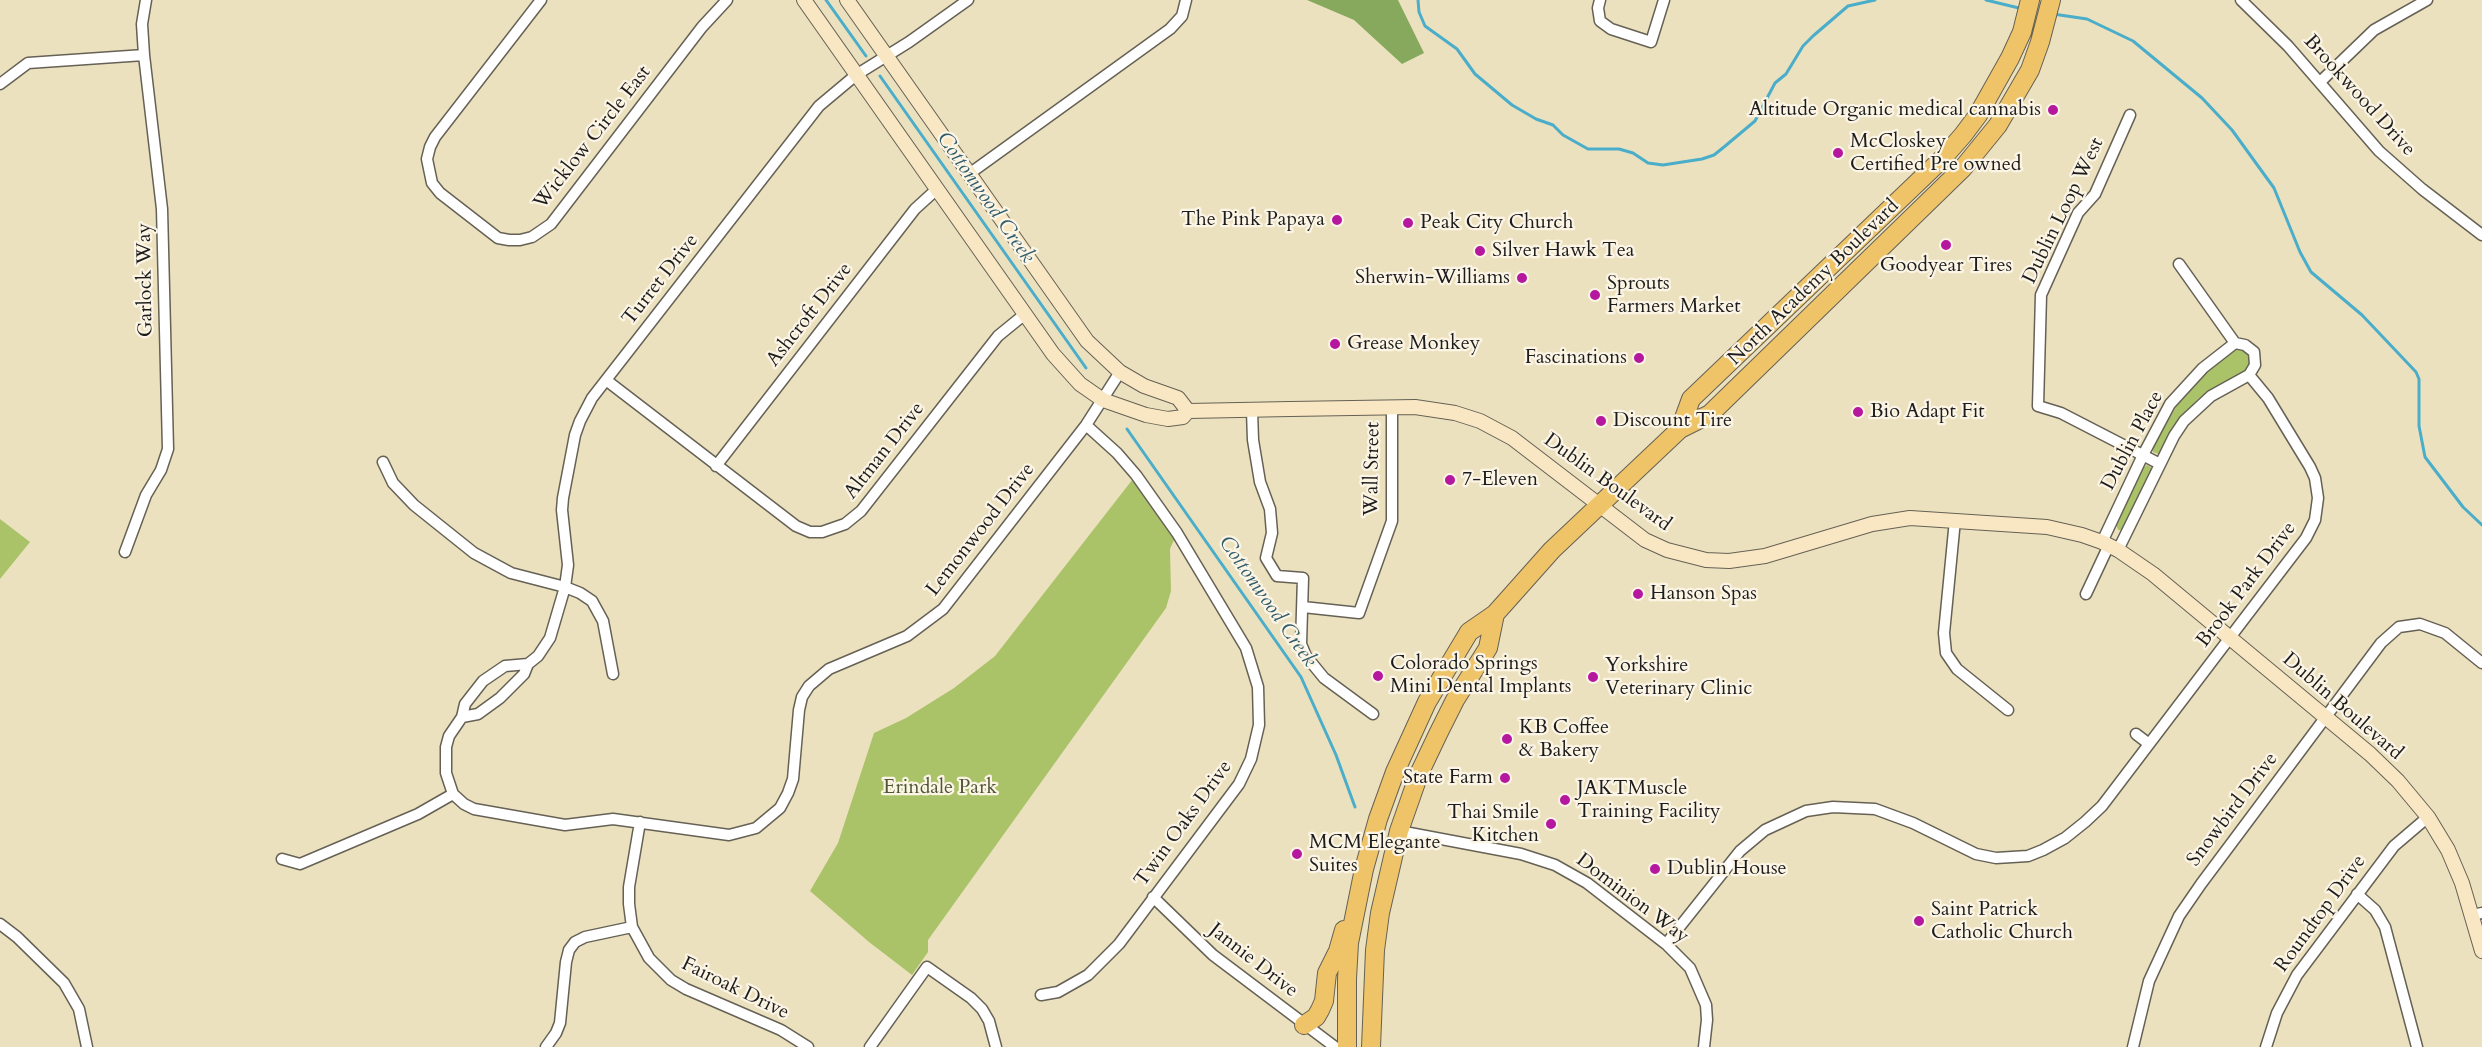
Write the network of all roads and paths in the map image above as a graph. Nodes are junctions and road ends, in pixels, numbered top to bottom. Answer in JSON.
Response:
{"nodes":[{"id":1,"x":146,"y":0,"type":"edge"},
{"id":2,"x":541,"y":0,"type":"edge"},
{"id":3,"x":727,"y":0,"type":"edge"},
{"id":4,"x":804,"y":0,"type":"edge"},
{"id":5,"x":847,"y":0,"type":"edge"},
{"id":6,"x":968,"y":0,"type":"edge"},
{"id":7,"x":1186,"y":0,"type":"edge"},
{"id":8,"x":1599,"y":0,"type":"edge"},
{"id":9,"x":1664,"y":0,"type":"edge"},
{"id":10,"x":2030,"y":0,"type":"edge"},
{"id":11,"x":2051,"y":0,"type":"edge"},
{"id":12,"x":2241,"y":0,"type":"edge"},
{"id":13,"x":2427,"y":0,"type":"edge"},
{"id":14,"x":144,"y":55,"type":"junction"},
{"id":15,"x":887,"y":56,"type":"junction"},
{"id":16,"x":856,"y":75,"type":"junction"},
{"id":17,"x":2320,"y":82,"type":"junction"},
{"id":18,"x":0,"y":84,"type":"edge"},
{"id":19,"x":2130,"y":115,"type":"dead end"},
{"id":20,"x":969,"y":174,"type":"junction"},
{"id":21,"x":937,"y":189,"type":"junction"},
{"id":22,"x":2482,"y":235,"type":"edge"},
{"id":23,"x":2179,"y":264,"type":"dead end"},
{"id":24,"x":1025,"y":314,"type":"junction"},
{"id":25,"x":2235,"y":343,"type":"junction"},
{"id":26,"x":1120,"y":372,"type":"junction"},
{"id":27,"x":2249,"y":375,"type":"junction"},
{"id":28,"x":606,"y":380,"type":"junction"},
{"id":29,"x":1103,"y":400,"type":"junction"},
{"id":30,"x":1392,"y":408,"type":"junction"},
{"id":31,"x":1188,"y":411,"type":"junction"},
{"id":32,"x":1252,"y":411,"type":"junction"},
{"id":33,"x":1086,"y":425,"type":"junction"},
{"id":34,"x":1680,"y":429,"type":"junction"},
{"id":35,"x":2143,"y":455,"type":"junction"},
{"id":36,"x":383,"y":462,"type":"dead end"},
{"id":37,"x":2160,"y":464,"type":"junction"},
{"id":38,"x":716,"y":466,"type":"junction"},
{"id":39,"x":1599,"y":505,"type":"junction"},
{"id":40,"x":1955,"y":520,"type":"junction"},
{"id":41,"x":2110,"y":546,"type":"junction"},
{"id":42,"x":125,"y":552,"type":"dead end"},
{"id":43,"x":565,"y":587,"type":"junction"},
{"id":44,"x":2086,"y":594,"type":"dead end"},
{"id":45,"x":1303,"y":607,"type":"junction"},
{"id":46,"x":1495,"y":614,"type":"junction"},
{"id":47,"x":2230,"y":637,"type":"junction"},
{"id":48,"x":1946,"y":653,"type":"junction"},
{"id":49,"x":1935,"y":657,"type":"dead end"},
{"id":50,"x":2482,"y":663,"type":"edge"},
{"id":51,"x":528,"y":664,"type":"junction"},
{"id":52,"x":613,"y":674,"type":"dead end"},
{"id":53,"x":2008,"y":710,"type":"dead end"},
{"id":54,"x":1373,"y":714,"type":"dead end"},
{"id":55,"x":462,"y":717,"type":"junction"},
{"id":56,"x":2325,"y":717,"type":"junction"},
{"id":57,"x":2136,"y":734,"type":"dead end"},
{"id":58,"x":2149,"y":744,"type":"junction"},
{"id":59,"x":453,"y":794,"type":"junction"},
{"id":60,"x":2428,"y":818,"type":"junction"},
{"id":61,"x":640,"y":822,"type":"junction"},
{"id":62,"x":1399,"y":831,"type":"junction"},
{"id":63,"x":282,"y":859,"type":"dead end"},
{"id":64,"x":1364,"y":869,"type":"junction"},
{"id":65,"x":2357,"y":894,"type":"junction"},
{"id":66,"x":1153,"y":897,"type":"junction"},
{"id":67,"x":2477,"y":914,"type":"edge"},
{"id":68,"x":0,"y":924,"type":"edge"},
{"id":69,"x":632,"y":927,"type":"junction"},
{"id":70,"x":1666,"y":944,"type":"junction"},
{"id":71,"x":2482,"y":951,"type":"edge"},
{"id":72,"x":1041,"y":995,"type":"dead end"},
{"id":73,"x":1304,"y":1025,"type":"junction"},
{"id":74,"x":87,"y":1047,"type":"edge"},
{"id":75,"x":546,"y":1047,"type":"edge"},
{"id":76,"x":808,"y":1047,"type":"edge"},
{"id":77,"x":870,"y":1047,"type":"edge"},
{"id":78,"x":996,"y":1047,"type":"edge"},
{"id":79,"x":1335,"y":1047,"type":"edge"},
{"id":80,"x":1347,"y":1047,"type":"edge"},
{"id":81,"x":1371,"y":1047,"type":"edge"},
{"id":82,"x":1704,"y":1047,"type":"edge"},
{"id":83,"x":2133,"y":1047,"type":"edge"},
{"id":84,"x":2266,"y":1047,"type":"edge"},
{"id":85,"x":2417,"y":1047,"type":"edge"}],
"edges":[{"from":1,"to":14,"type":"street","name":"Garlock Way"},
{"from":2,"to":3,"type":"street","name":"Wicklow Circle East"},
{"from":4,"to":16,"type":"main road","name":"Dublin Boulevard"},
{"from":5,"to":15,"type":"main road"},
{"from":6,"to":15,"type":"street","name":"Turret Drive"},
{"from":7,"to":20,"type":"street"},
{"from":8,"to":9,"type":"street"},
{"from":10,"to":34,"type":"highway","name":"North Academy Boulevard"},
{"from":11,"to":34,"type":"highway","name":"North Academy Boulevard"},
{"from":12,"to":17,"type":"street","name":"Brookwood Drive"},
{"from":13,"to":17,"type":"street"},
{"from":14,"to":18,"type":"street"},
{"from":14,"to":42,"type":"street","name":"Garlock Way"},
{"from":15,"to":16,"type":"street","name":"Turret Drive"},
{"from":15,"to":20,"type":"main road"},
{"from":16,"to":21,"type":"main road","name":"Dublin Boulevard"},
{"from":16,"to":28,"type":"street","name":"Turret Drive"},
{"from":17,"to":22,"type":"street","name":"Brookwood Drive"},
{"from":19,"to":35,"type":"street","name":"Dublin Loop West"},
{"from":20,"to":26,"type":"main road"},
{"from":21,"to":24,"type":"main road","name":"Dublin Boulevard"},
{"from":21,"to":38,"type":"street","name":"Ashcroft Drive"},
{"from":23,"to":25,"type":"street"},
{"from":24,"to":29,"type":"main road","name":"Dublin Boulevard"},
{"from":24,"to":38,"type":"street","name":"Altman Drive"},
{"from":25,"to":27,"type":"street"},
{"from":25,"to":35,"type":"street","name":"Dublin Place"},
{"from":26,"to":29,"type":"street","name":"Lemonwood Drive"},
{"from":26,"to":31,"type":"main road"},
{"from":27,"to":37,"type":"street","name":"Dublin Place"},
{"from":27,"to":47,"type":"street","name":"Brook Park Drive"},
{"from":28,"to":38,"type":"street","name":"Altman Drive"},
{"from":28,"to":43,"type":"street","name":"Turret Drive"},
{"from":29,"to":31,"type":"main road","name":"Dublin Boulevard"},
{"from":29,"to":33,"type":"street","name":"Lemonwood Drive"},
{"from":30,"to":32,"type":"main road","name":"Dublin Boulevard"},
{"from":30,"to":39,"type":"main road","name":"Dublin Boulevard"},
{"from":30,"to":45,"type":"street","name":"Wall Street"},
{"from":31,"to":32,"type":"main road","name":"Dublin Boulevard"},
{"from":32,"to":45,"type":"street"},
{"from":33,"to":61,"type":"street","name":"Lemonwood Drive"},
{"from":33,"to":66,"type":"street","name":"Twin Oaks Drive"},
{"from":34,"to":39,"type":"highway","name":"North Academy Boulevard"},
{"from":35,"to":37,"type":"street","name":"Dublin Loop West"},
{"from":35,"to":41,"type":"street","name":"Dublin Place"},
{"from":36,"to":43,"type":"street"},
{"from":37,"to":41,"type":"street","name":"Dublin Place"},
{"from":39,"to":40,"type":"main road","name":"Dublin Boulevard"},
{"from":39,"to":46,"type":"highway","name":"North Academy Boulevard"},
{"from":40,"to":41,"type":"main road","name":"Dublin Boulevard"},
{"from":40,"to":48,"type":"street"},
{"from":41,"to":44,"type":"street"},
{"from":41,"to":47,"type":"main road","name":"Dublin Boulevard"},
{"from":43,"to":51,"type":"street","name":"Turret Drive"},
{"from":43,"to":52,"type":"street"},
{"from":45,"to":54,"type":"street"},
{"from":46,"to":62,"type":"highway"},
{"from":46,"to":64,"type":"highway","name":"North Academy Boulevard"},
{"from":47,"to":56,"type":"main road","name":"Dublin Boulevard"},
{"from":47,"to":58,"type":"street","name":"Brook Park Drive"},
{"from":48,"to":49,"type":"street"},
{"from":48,"to":53,"type":"street"},
{"from":50,"to":56,"type":"street","name":"Snowbird Drive"},
{"from":51,"to":55,"type":"street","name":"Turret Drive"},
{"from":51,"to":55,"type":"street"},
{"from":55,"to":59,"type":"street"},
{"from":56,"to":60,"type":"main road","name":"Dublin Boulevard"},
{"from":56,"to":83,"type":"street","name":"Snowbird Drive"},
{"from":57,"to":58,"type":"street"},
{"from":58,"to":70,"type":"street","name":"Brook Park Drive"},
{"from":59,"to":61,"type":"street","name":"Lemonwood Drive"},
{"from":59,"to":63,"type":"street"},
{"from":60,"to":65,"type":"street","name":"Roundtop Drive"},
{"from":60,"to":67,"type":"main road","name":"Dublin Boulevard"},
{"from":61,"to":69,"type":"street","name":"Fairoak Drive"},
{"from":62,"to":70,"type":"street","name":"Dominion Way"},
{"from":62,"to":81,"type":"highway"},
{"from":64,"to":73,"type":"highway"},
{"from":64,"to":80,"type":"highway","name":"North Academy Boulevard"},
{"from":65,"to":84,"type":"street","name":"Roundtop Drive"},
{"from":65,"to":85,"type":"street"},
{"from":66,"to":72,"type":"street","name":"Twin Oaks Drive"},
{"from":66,"to":73,"type":"street","name":"Jannie Drive"},
{"from":67,"to":71,"type":"main road","name":"Dublin Boulevard"},
{"from":68,"to":74,"type":"street"},
{"from":69,"to":75,"type":"street"},
{"from":69,"to":76,"type":"street","name":"Fairoak Drive"},
{"from":70,"to":82,"type":"street","name":"Dominion Way"},
{"from":73,"to":79,"type":"street","name":"Jannie Drive"},
{"from":77,"to":78,"type":"street"}]}
